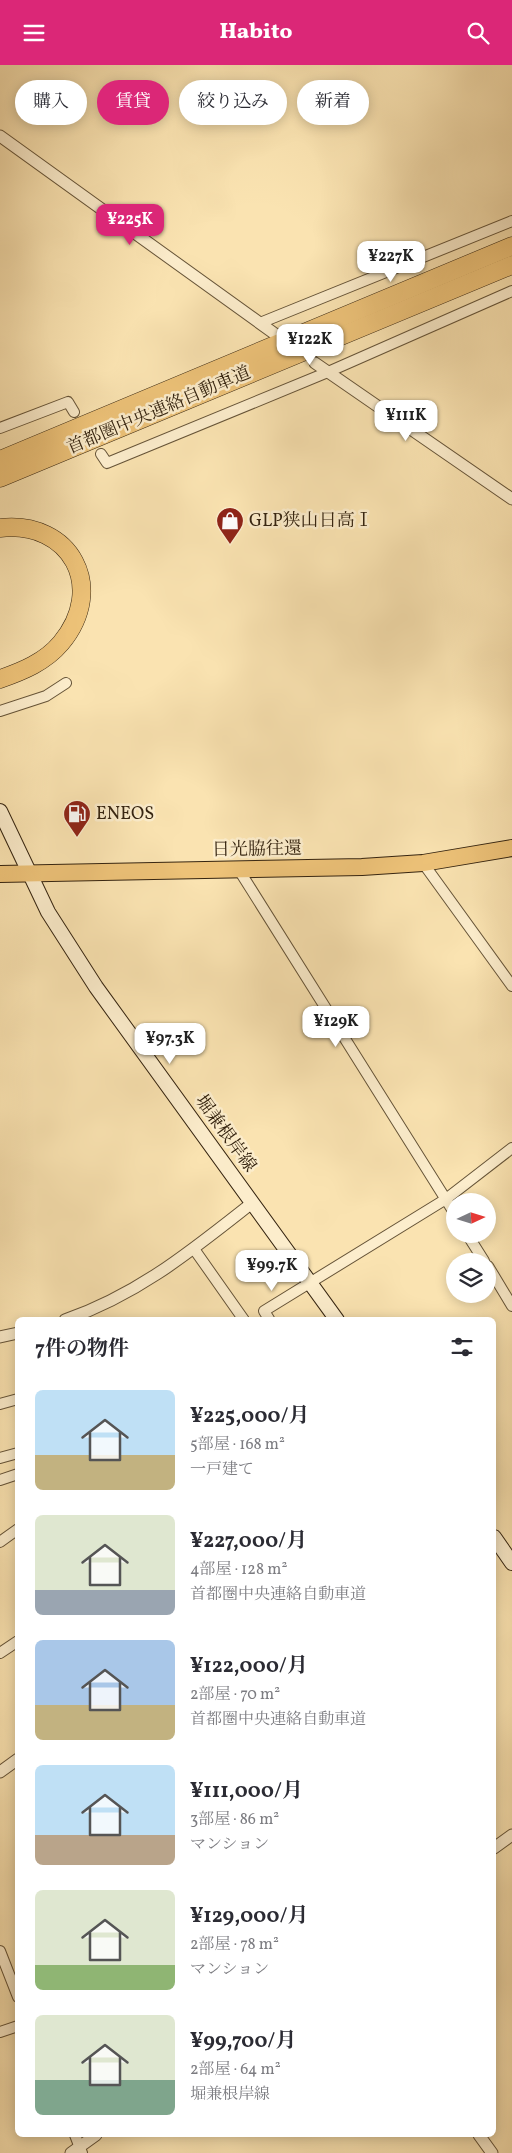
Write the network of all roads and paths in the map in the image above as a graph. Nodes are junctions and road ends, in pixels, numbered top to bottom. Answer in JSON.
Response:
{"nodes":[{"id":1,"x":0,"y":136,"type":"edge"},
{"id":2,"x":512,"y":221,"type":"edge"},
{"id":3,"x":512,"y":246,"type":"edge"},
{"id":4,"x":512,"y":265,"type":"edge"},
{"id":5,"x":512,"y":291,"type":"edge"},
{"id":6,"x":260,"y":323,"type":"junction"},
{"id":7,"x":275,"y":334,"type":"dead end"},
{"id":8,"x":315,"y":363,"type":"dead end"},
{"id":9,"x":328,"y":372,"type":"junction"},
{"id":10,"x":74,"y":412,"type":"dead end"},
{"id":11,"x":0,"y":428,"type":"edge"},
{"id":12,"x":101,"y":454,"type":"dead end"},
{"id":13,"x":0,"y":459,"type":"edge"},
{"id":14,"x":0,"y":478,"type":"edge"},
{"id":15,"x":512,"y":499,"type":"edge"},
{"id":16,"x":0,"y":528,"type":"edge"},
{"id":17,"x":0,"y":539,"type":"edge"},
{"id":18,"x":0,"y":668,"type":"edge"},
{"id":19,"x":0,"y":679,"type":"edge"},
{"id":20,"x":66,"y":683,"type":"dead end"},
{"id":21,"x":0,"y":711,"type":"edge"},
{"id":22,"x":0,"y":811,"type":"edge"},
{"id":23,"x":512,"y":848,"type":"edge"},
{"id":24,"x":423,"y":863,"type":"junction"},
{"id":25,"x":238,"y":870,"type":"junction"},
{"id":26,"x":0,"y":874,"type":"edge"},
{"id":27,"x":29,"y":874,"type":"junction"},
{"id":28,"x":512,"y":986,"type":"edge"},
{"id":29,"x":512,"y":1148,"type":"edge"},
{"id":30,"x":454,"y":1193,"type":"edge"},
{"id":31,"x":446,"y":1199,"type":"joint"},
{"id":32,"x":252,"y":1203,"type":"junction"},
{"id":33,"x":194,"y":1249,"type":"junction"},
{"id":34,"x":496,"y":1280,"type":"edge"},
{"id":35,"x":310,"y":1283,"type":"junction"},
{"id":36,"x":512,"y":1306,"type":"edge"},
{"id":37,"x":73,"y":1317,"type":"edge"},
{"id":38,"x":242,"y":1317,"type":"edge"},
{"id":39,"x":268,"y":1317,"type":"edge"},
{"id":40,"x":335,"y":1317,"type":"edge"},
{"id":41,"x":15,"y":1334,"type":"edge"},
{"id":42,"x":0,"y":1337,"type":"edge"},
{"id":43,"x":15,"y":1400,"type":"edge"},
{"id":44,"x":0,"y":1404,"type":"edge"},
{"id":45,"x":15,"y":1454,"type":"edge"},
{"id":46,"x":0,"y":1458,"type":"edge"},
{"id":47,"x":15,"y":1476,"type":"edge"},
{"id":48,"x":0,"y":1480,"type":"edge"},
{"id":49,"x":15,"y":1531,"type":"edge"},
{"id":50,"x":496,"y":1539,"type":"edge"},
{"id":51,"x":0,"y":1541,"type":"edge"},
{"id":52,"x":510,"y":1555,"type":"edge"},
{"id":53,"x":15,"y":1643,"type":"edge"},
{"id":54,"x":0,"y":1653,"type":"edge"},
{"id":55,"x":15,"y":1761,"type":"edge"},
{"id":56,"x":0,"y":1772,"type":"edge"},
{"id":57,"x":512,"y":1835,"type":"edge"},
{"id":58,"x":496,"y":1847,"type":"edge"},
{"id":59,"x":0,"y":1951,"type":"edge"},
{"id":60,"x":15,"y":1989,"type":"edge"},
{"id":61,"x":15,"y":2027,"type":"edge"},
{"id":62,"x":0,"y":2033,"type":"edge"},
{"id":63,"x":75,"y":2137,"type":"edge"},
{"id":64,"x":94,"y":2137,"type":"edge"},
{"id":65,"x":480,"y":2137,"type":"edge"},
{"id":66,"x":78,"y":2151,"type":"edge"},
{"id":67,"x":492,"y":2153,"type":"edge"}],
"edges":[{"from":1,"to":6,"type":"street"},
{"from":2,"to":6,"type":"street"},
{"from":3,"to":13,"type":"highway","name":"首都圏中央連絡自動車道"},
{"from":4,"to":14,"type":"highway","name":"首都圏中央連絡自動車道"},
{"from":5,"to":9,"type":"street"},
{"from":6,"to":7,"type":"street"},
{"from":8,"to":9,"type":"street"},
{"from":9,"to":12,"type":"street"},
{"from":9,"to":15,"type":"street"},
{"from":10,"to":11,"type":"street"},
{"from":16,"to":19,"type":"highway"},
{"from":17,"to":18,"type":"highway"},
{"from":20,"to":21,"type":"street"},
{"from":22,"to":27,"type":"main road","name":"堀兼根岸線"},
{"from":23,"to":24,"type":"highway","name":"日光脇往還"},
{"from":24,"to":25,"type":"highway","name":"日光脇往還"},
{"from":24,"to":28,"type":"street"},
{"from":25,"to":27,"type":"highway","name":"日光脇往還"},
{"from":25,"to":31,"type":"street"},
{"from":26,"to":27,"type":"highway","name":"日光脇往還"},
{"from":27,"to":32,"type":"main road","name":"堀兼根岸線"},
{"from":29,"to":30,"type":"street"},
{"from":31,"to":35,"type":"street"},
{"from":32,"to":33,"type":"street"},
{"from":32,"to":35,"type":"main road","name":"堀兼根岸線"},
{"from":33,"to":37,"type":"street"},
{"from":33,"to":38,"type":"street"},
{"from":34,"to":36,"type":"street"},
{"from":35,"to":39,"type":"street"},
{"from":35,"to":40,"type":"main road","name":"堀兼根岸線"},
{"from":41,"to":42,"type":"street"},
{"from":43,"to":44,"type":"street"},
{"from":45,"to":46,"type":"street"},
{"from":47,"to":48,"type":"street"},
{"from":49,"to":51,"type":"street"},
{"from":50,"to":52,"type":"main road"},
{"from":53,"to":54,"type":"street"},
{"from":55,"to":56,"type":"street"},
{"from":57,"to":58,"type":"street"},
{"from":59,"to":60,"type":"street"},
{"from":61,"to":62,"type":"street"},
{"from":63,"to":66,"type":"street"},
{"from":64,"to":66,"type":"street"},
{"from":65,"to":67,"type":"street"}]}
